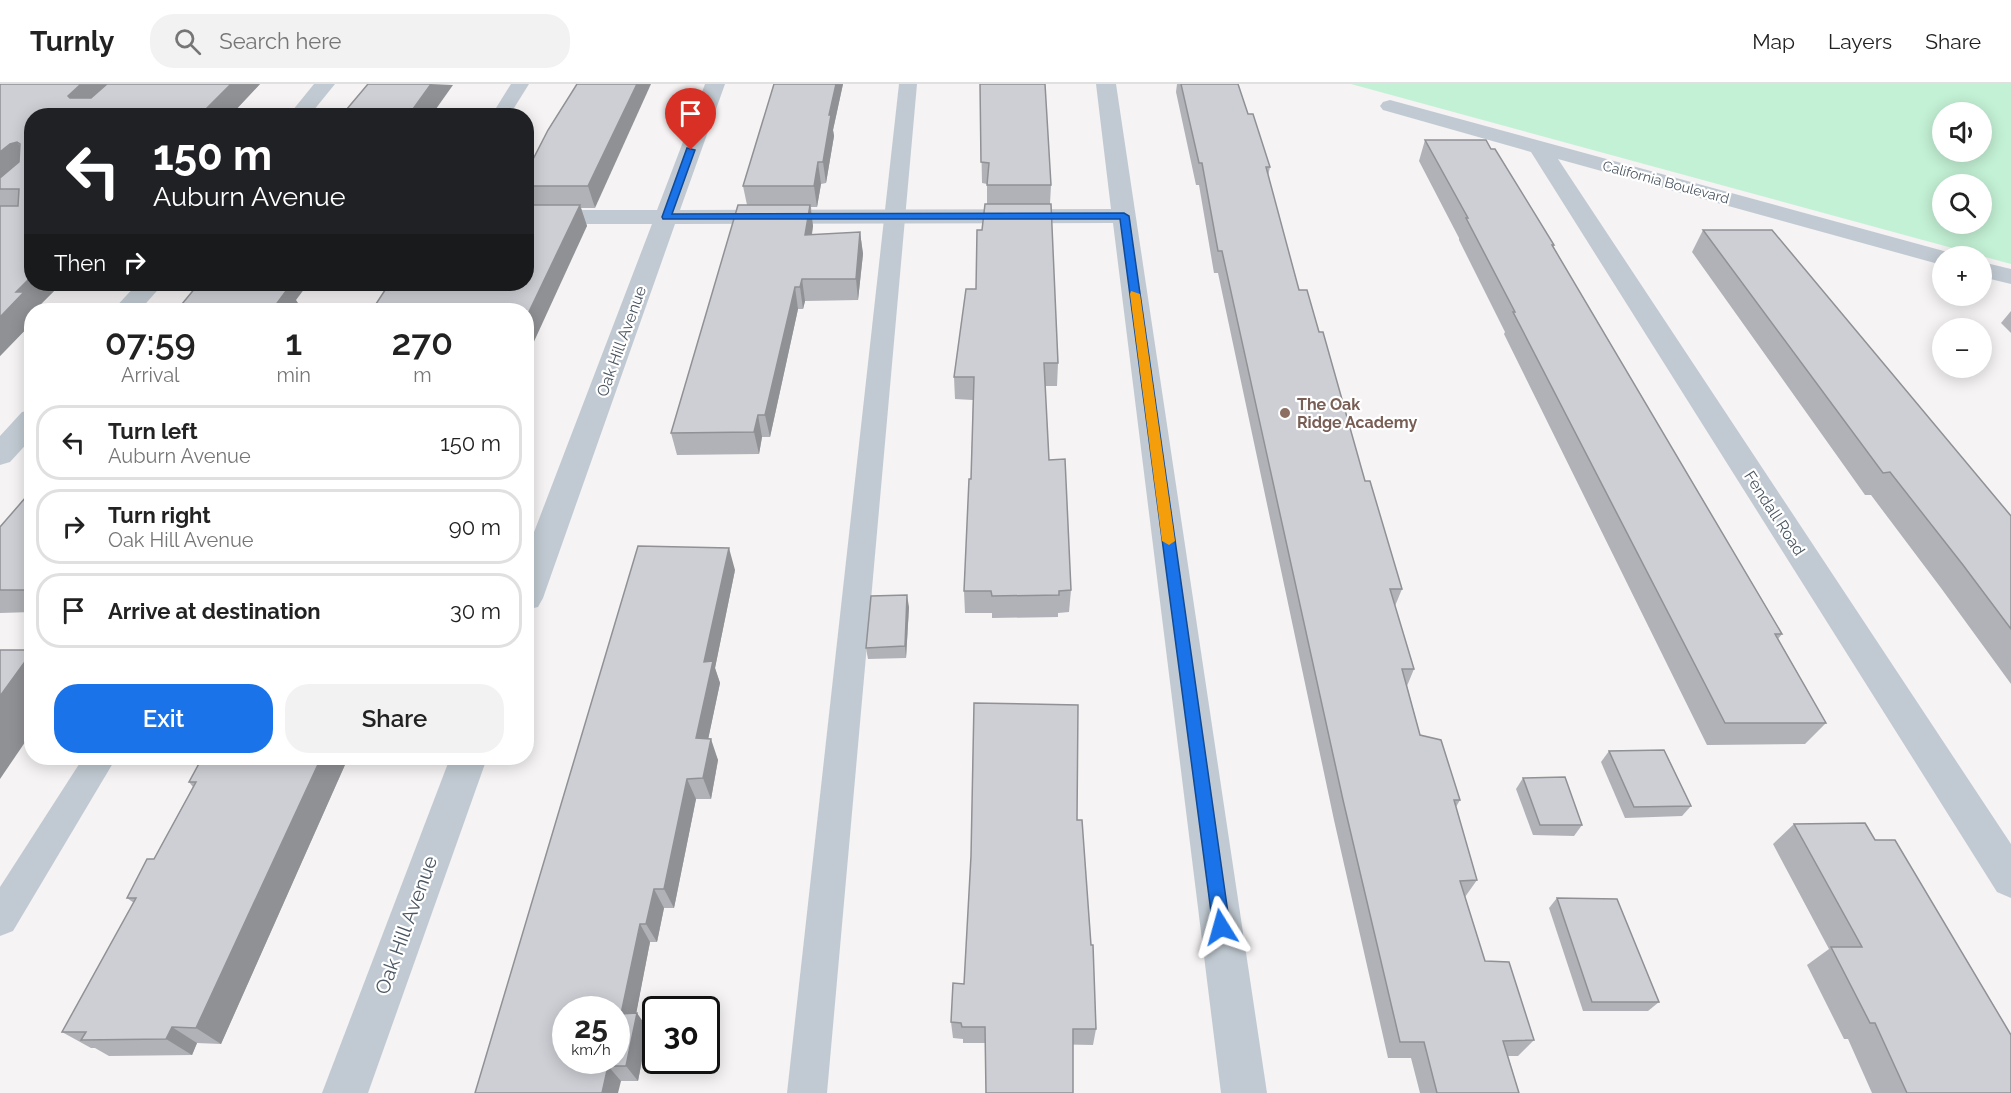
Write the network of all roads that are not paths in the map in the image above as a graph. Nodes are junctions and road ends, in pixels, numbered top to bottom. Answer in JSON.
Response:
{"nodes":[{"id":1,"x":326,"y":84,"type":"edge"},
{"id":2,"x":520,"y":84,"type":"edge"},
{"id":3,"x":715,"y":84,"type":"edge"},
{"id":4,"x":908,"y":84,"type":"edge"},
{"id":5,"x":1106,"y":84,"type":"edge"},
{"id":6,"x":1390,"y":106,"type":"dead end"},
{"id":7,"x":305,"y":108,"type":"edge"},
{"id":8,"x":505,"y":108,"type":"edge"},
{"id":9,"x":1539,"y":147,"type":"junction"},
{"id":10,"x":895,"y":216,"type":"junction"},
{"id":11,"x":1124,"y":216,"type":"junction"},
{"id":12,"x":534,"y":217,"type":"edge"},
{"id":13,"x":666,"y":217,"type":"junction"},
{"id":14,"x":1932,"y":255,"type":"edge"},
{"id":15,"x":1992,"y":272,"type":"edge"},
{"id":16,"x":2011,"y":277,"type":"edge"},
{"id":17,"x":144,"y":291,"type":"edge"},
{"id":18,"x":132,"y":303,"type":"edge"},
{"id":19,"x":24,"y":428,"type":"edge"},
{"id":20,"x":0,"y":455,"type":"edge"},
{"id":21,"x":534,"y":576,"type":"edge"},
{"id":22,"x":96,"y":765,"type":"edge"},
{"id":23,"x":465,"y":765,"type":"edge"},
{"id":24,"x":2011,"y":879,"type":"edge"},
{"id":25,"x":0,"y":919,"type":"edge"},
{"id":26,"x":345,"y":1093,"type":"edge"},
{"id":27,"x":807,"y":1093,"type":"edge"},
{"id":28,"x":1244,"y":1093,"type":"edge"}],
"edges":[{"from":1,"to":7,"type":"street"},
{"from":2,"to":8,"type":"lane"},
{"from":3,"to":13,"type":"street","name":"Oak Hill Avenue"},
{"from":4,"to":10,"type":"lane"},
{"from":5,"to":11,"type":"street"},
{"from":6,"to":9,"type":"street","name":"California Boulevard"},
{"from":9,"to":14,"type":"street","name":"California Boulevard"},
{"from":9,"to":24,"type":"street","name":"Fendall Road"},
{"from":10,"to":11,"type":"street"},
{"from":10,"to":13,"type":"street"},
{"from":10,"to":27,"type":"lane"},
{"from":11,"to":28,"type":"street"},
{"from":12,"to":13,"type":"street"},
{"from":13,"to":21,"type":"street","name":"Oak Hill Avenue"},
{"from":15,"to":16,"type":"street"},
{"from":17,"to":18,"type":"street"},
{"from":19,"to":20,"type":"street"},
{"from":22,"to":25,"type":"lane"},
{"from":23,"to":26,"type":"street","name":"Oak Hill Avenue"}]}
